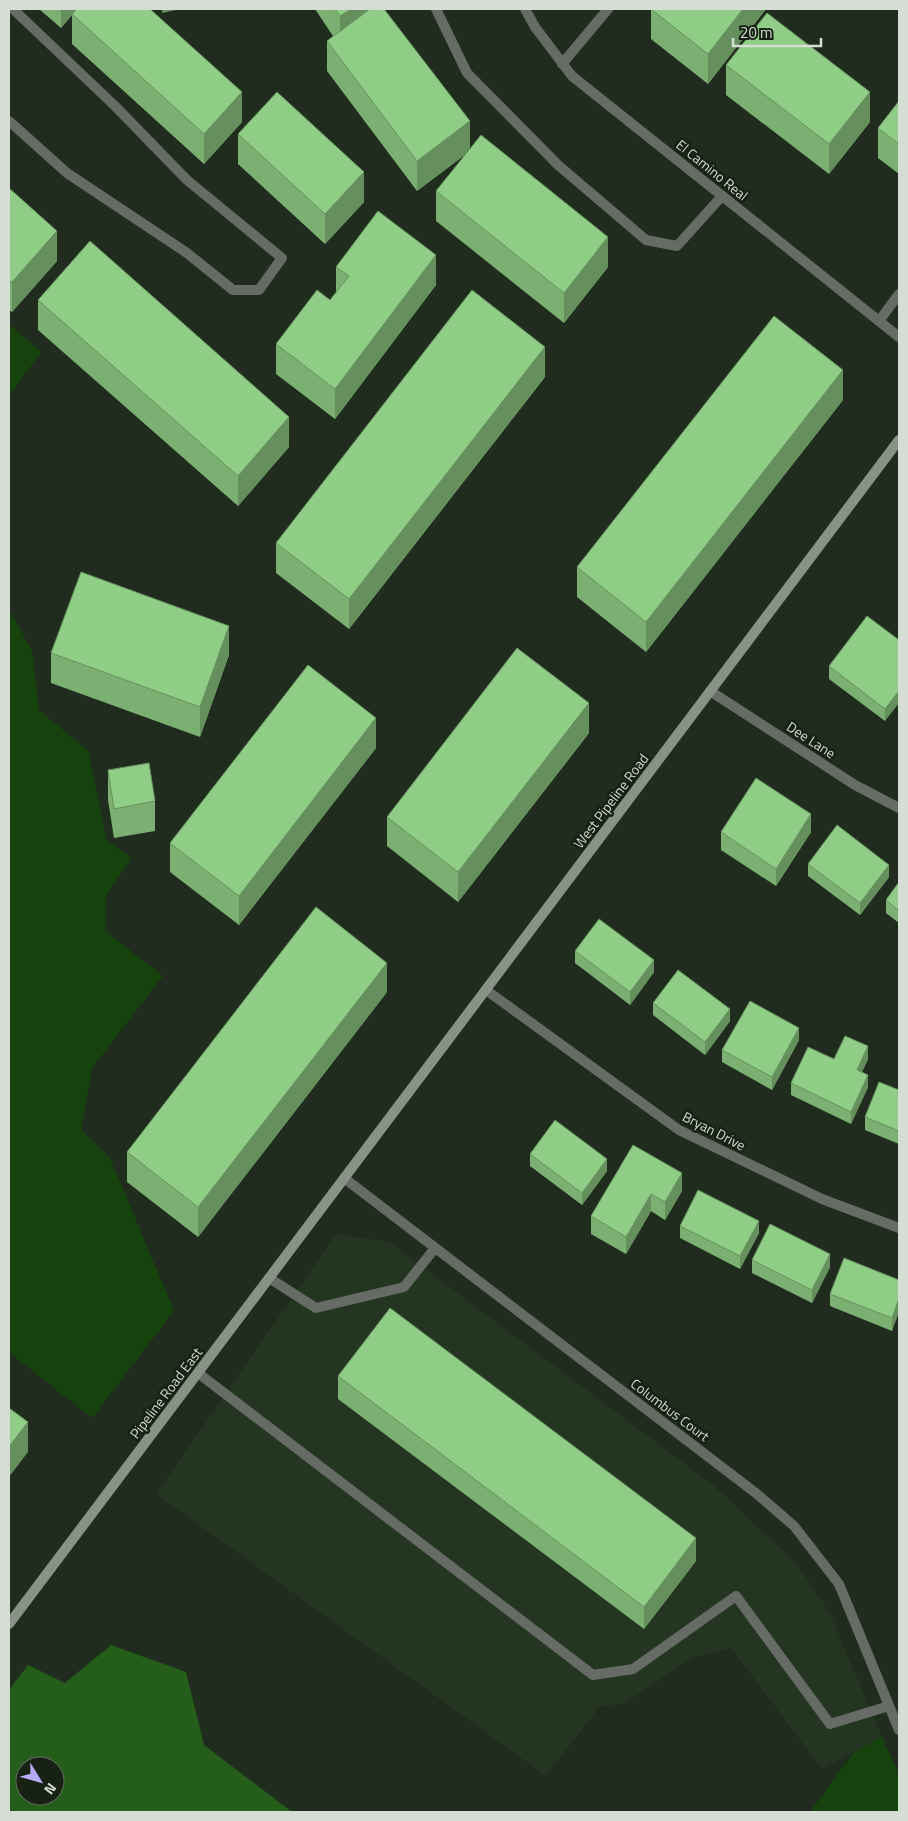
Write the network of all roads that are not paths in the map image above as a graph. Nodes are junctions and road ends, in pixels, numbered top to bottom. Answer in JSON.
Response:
{"nodes":[{"id":1,"x":13,"y":9,"type":"edge"},
{"id":2,"x":436,"y":9,"type":"edge"},
{"id":3,"x":525,"y":9,"type":"edge"},
{"id":4,"x":608,"y":9,"type":"edge"},
{"id":5,"x":562,"y":64,"type":"junction"},
{"id":6,"x":9,"y":121,"type":"edge"},
{"id":7,"x":722,"y":196,"type":"junction"},
{"id":8,"x":899,"y":294,"type":"edge"},
{"id":9,"x":879,"y":321,"type":"junction"},
{"id":10,"x":899,"y":337,"type":"edge"},
{"id":11,"x":899,"y":440,"type":"edge"},
{"id":12,"x":710,"y":692,"type":"junction"},
{"id":13,"x":899,"y":808,"type":"edge"},
{"id":14,"x":486,"y":990,"type":"junction"},
{"id":15,"x":344,"y":1178,"type":"junction"},
{"id":16,"x":899,"y":1228,"type":"edge"},
{"id":17,"x":435,"y":1248,"type":"junction"},
{"id":18,"x":269,"y":1278,"type":"junction"},
{"id":19,"x":198,"y":1373,"type":"junction"},
{"id":20,"x":9,"y":1624,"type":"edge"},
{"id":21,"x":889,"y":1706,"type":"junction"},
{"id":22,"x":899,"y":1730,"type":"edge"}],
"edges":[{"from":1,"to":6,"type":"street"},
{"from":2,"to":7,"type":"street"},
{"from":3,"to":5,"type":"street","name":"El Camino Real"},
{"from":4,"to":5,"type":"street"},
{"from":5,"to":7,"type":"street","name":"El Camino Real"},
{"from":7,"to":9,"type":"street","name":"El Camino Real"},
{"from":8,"to":9,"type":"street"},
{"from":9,"to":10,"type":"street","name":"El Camino Real"},
{"from":11,"to":12,"type":"main road","name":"West Pipeline Road"},
{"from":12,"to":13,"type":"street","name":"Dee Lane"},
{"from":12,"to":14,"type":"main road","name":"West Pipeline Road"},
{"from":14,"to":15,"type":"main road","name":"West Pipeline Road"},
{"from":14,"to":16,"type":"street","name":"Bryan Drive"},
{"from":15,"to":17,"type":"street","name":"Columbus Court"},
{"from":15,"to":18,"type":"main road","name":"Pipeline Road East"},
{"from":17,"to":18,"type":"street"},
{"from":17,"to":21,"type":"street","name":"Columbus Court"},
{"from":18,"to":19,"type":"main road","name":"Pipeline Road East"},
{"from":19,"to":20,"type":"main road","name":"Pipeline Road East"},
{"from":19,"to":21,"type":"street"},
{"from":21,"to":22,"type":"street","name":"Columbus Court"}]}
